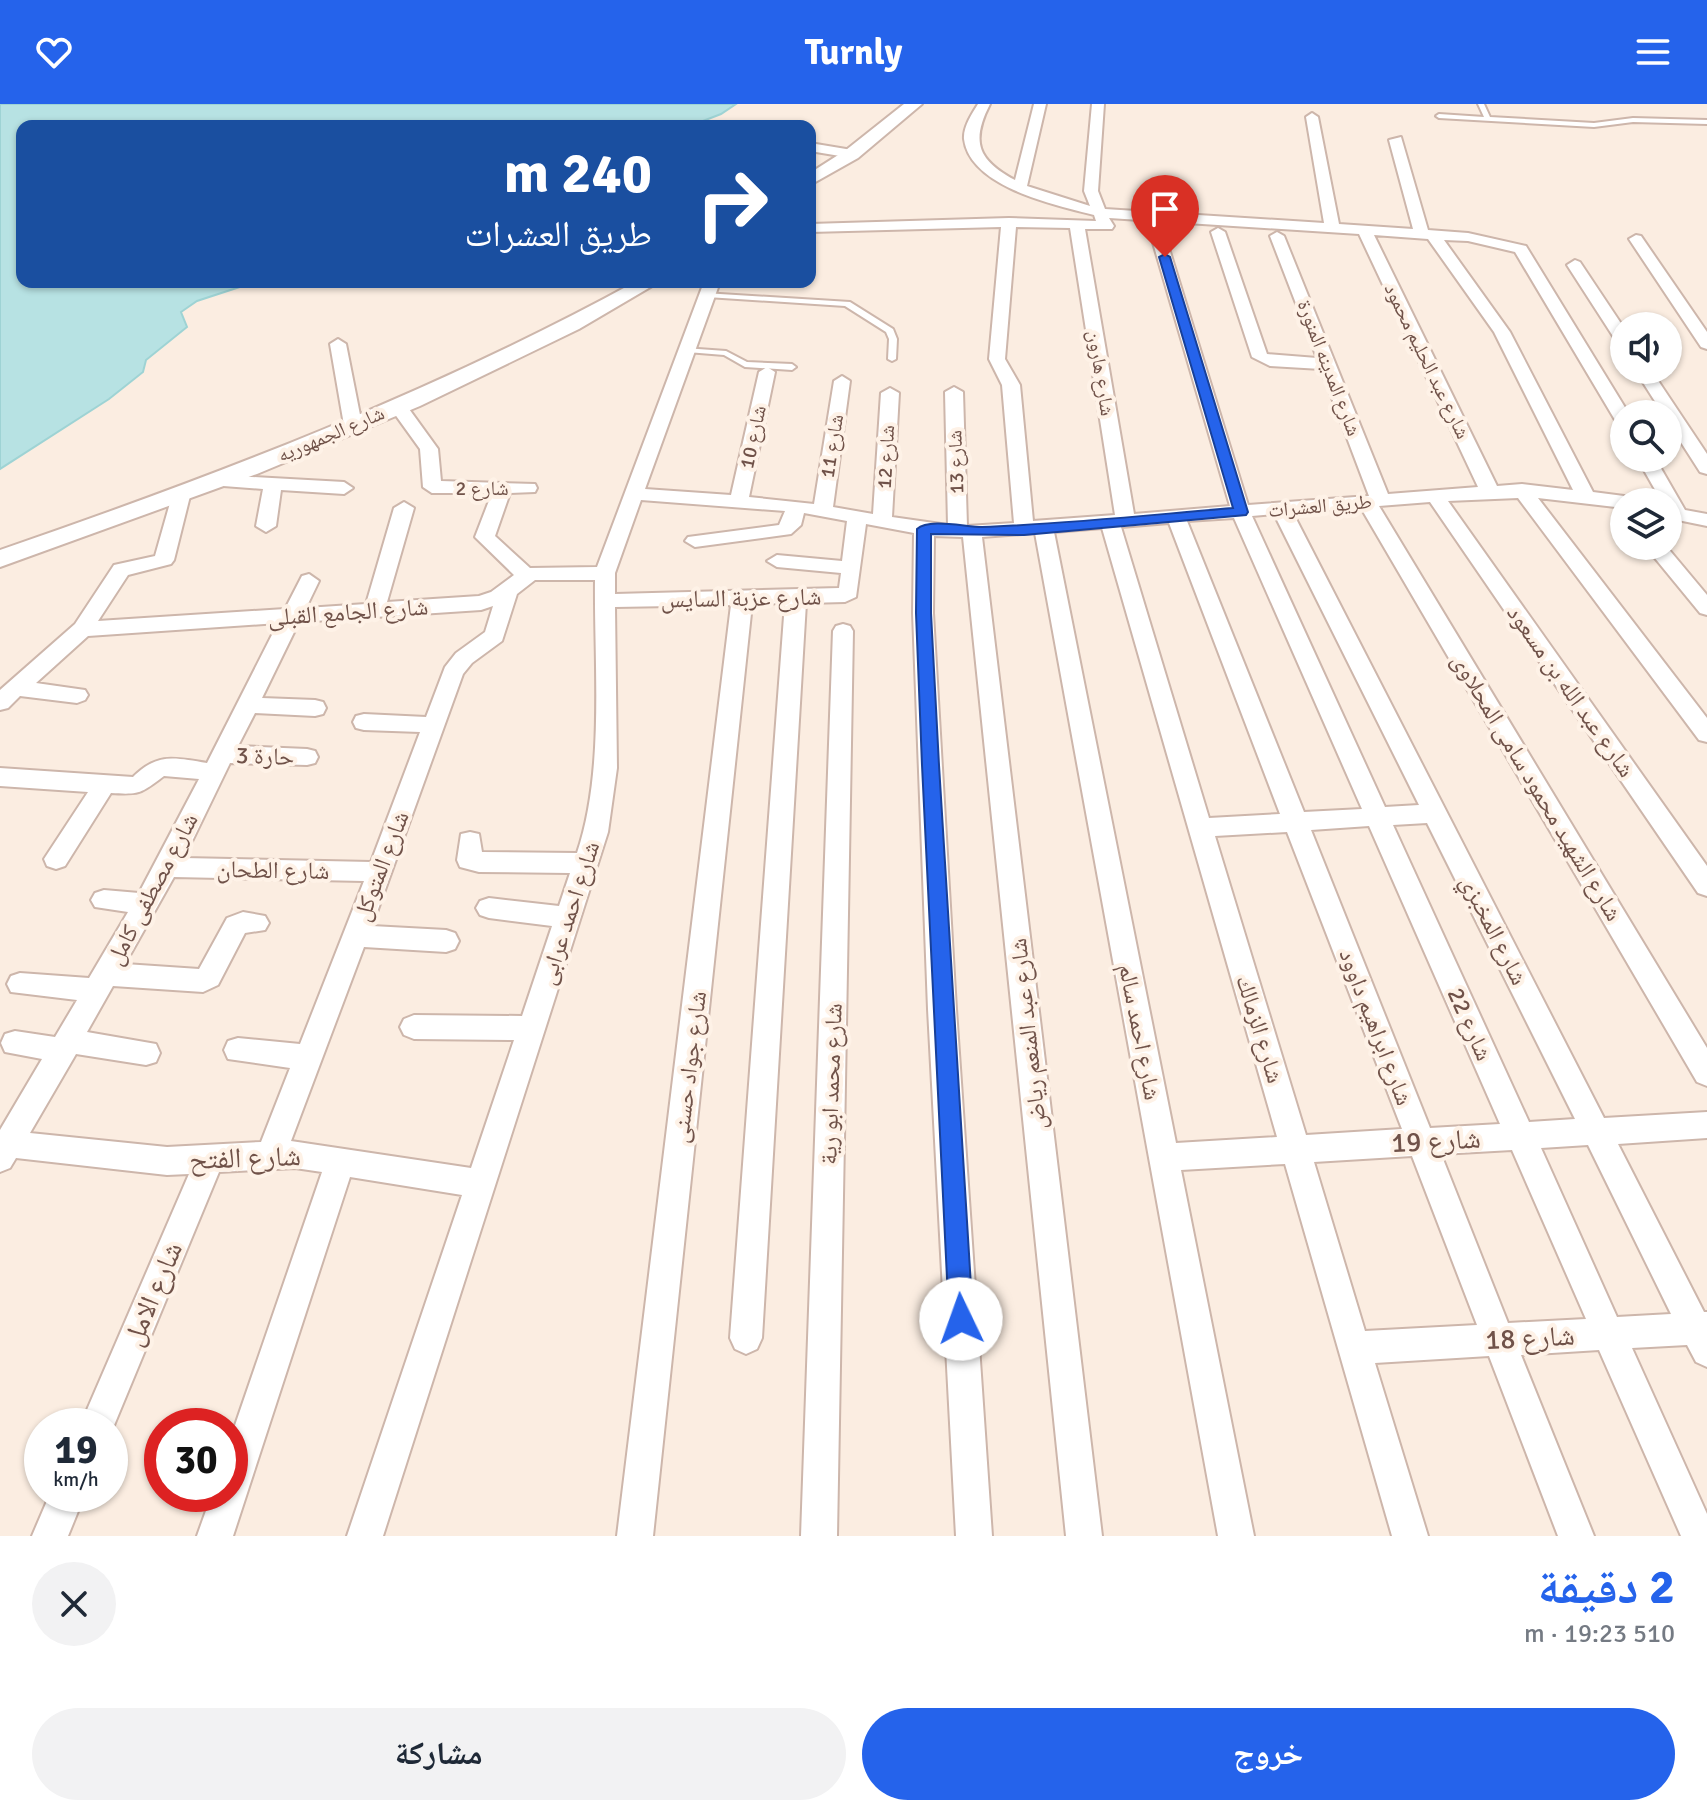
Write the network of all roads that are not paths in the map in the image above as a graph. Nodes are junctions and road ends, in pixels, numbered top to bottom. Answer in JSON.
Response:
{"nodes":[{"id":1,"x":914,"y":104,"type":"edge"},
{"id":2,"x":984,"y":104,"type":"edge"},
{"id":3,"x":1040,"y":104,"type":"edge"},
{"id":4,"x":1098,"y":104,"type":"edge"},
{"id":5,"x":1481,"y":104,"type":"edge"},
{"id":6,"x":1439,"y":116,"type":"dead end"},
{"id":7,"x":1312,"y":117,"type":"dead end"},
{"id":8,"x":1488,"y":119,"type":"junction"},
{"id":9,"x":1707,"y":122,"type":"edge"},
{"id":10,"x":1396,"y":140,"type":"dead end"},
{"id":11,"x":816,"y":148,"type":"edge"},
{"id":12,"x":852,"y":154,"type":"junction"},
{"id":13,"x":816,"y":175,"type":"edge"},
{"id":14,"x":1020,"y":187,"type":"junction"},
{"id":15,"x":1103,"y":220,"type":"junction"},
{"id":16,"x":1009,"y":222,"type":"junction"},
{"id":17,"x":1077,"y":224,"type":"junction"},
{"id":18,"x":816,"y":228,"type":"edge"},
{"id":19,"x":1332,"y":228,"type":"junction"},
{"id":20,"x":1156,"y":229,"type":"junction"},
{"id":21,"x":1218,"y":232,"type":"junction"},
{"id":22,"x":1427,"y":234,"type":"junction"},
{"id":23,"x":1367,"y":235,"type":"junction"},
{"id":24,"x":1277,"y":236,"type":"junction"},
{"id":25,"x":1636,"y":239,"type":"dead end"},
{"id":26,"x":1575,"y":265,"type":"dead end"},
{"id":27,"x":638,"y":288,"type":"edge"},
{"id":28,"x":710,"y":288,"type":"edge"},
{"id":29,"x":1610,"y":319,"type":"edge"},
{"id":30,"x":338,"y":344,"type":"dead end"},
{"id":31,"x":1707,"y":344,"type":"edge"},
{"id":32,"x":687,"y":350,"type":"junction"},
{"id":33,"x":892,"y":359,"type":"dead end"},
{"id":34,"x":1327,"y":364,"type":"junction"},
{"id":35,"x":792,"y":367,"type":"dead end"},
{"id":36,"x":767,"y":372,"type":"dead end"},
{"id":37,"x":842,"y":381,"type":"dead end"},
{"id":38,"x":1652,"y":384,"type":"edge"},
{"id":39,"x":954,"y":392,"type":"dead end"},
{"id":40,"x":890,"y":393,"type":"dead end"},
{"id":41,"x":1612,"y":400,"type":"edge"},
{"id":42,"x":398,"y":406,"type":"junction"},
{"id":43,"x":353,"y":425,"type":"junction"},
{"id":44,"x":1707,"y":468,"type":"edge"},
{"id":45,"x":217,"y":481,"type":"junction"},
{"id":46,"x":273,"y":484,"type":"junction"},
{"id":47,"x":344,"y":488,"type":"dead end"},
{"id":48,"x":503,"y":488,"type":"junction"},
{"id":49,"x":528,"y":488,"type":"dead end"},
{"id":50,"x":1522,"y":490,"type":"junction"},
{"id":51,"x":1490,"y":492,"type":"junction"},
{"id":52,"x":634,"y":494,"type":"junction"},
{"id":53,"x":181,"y":496,"type":"junction"},
{"id":54,"x":1435,"y":496,"type":"junction"},
{"id":55,"x":1585,"y":496,"type":"junction"},
{"id":56,"x":739,"y":501,"type":"junction"},
{"id":57,"x":1374,"y":501,"type":"junction"},
{"id":58,"x":1610,"y":501,"type":"edge"},
{"id":59,"x":796,"y":506,"type":"junction"},
{"id":60,"x":404,"y":508,"type":"dead end"},
{"id":61,"x":1281,"y":509,"type":"junction"},
{"id":62,"x":823,"y":510,"type":"junction"},
{"id":63,"x":1241,"y":512,"type":"junction"},
{"id":64,"x":1682,"y":515,"type":"edge"},
{"id":65,"x":857,"y":516,"type":"junction"},
{"id":66,"x":1176,"y":517,"type":"junction"},
{"id":67,"x":1707,"y":520,"type":"edge"},
{"id":68,"x":882,"y":522,"type":"junction"},
{"id":69,"x":1118,"y":522,"type":"junction"},
{"id":70,"x":266,"y":526,"type":"dead end"},
{"id":71,"x":924,"y":529,"type":"junction"},
{"id":72,"x":1034,"y":529,"type":"junction"},
{"id":73,"x":965,"y":532,"type":"junction"},
{"id":74,"x":695,"y":541,"type":"dead end"},
{"id":75,"x":0,"y":559,"type":"edge"},
{"id":76,"x":1667,"y":560,"type":"edge"},
{"id":77,"x":777,"y":561,"type":"dead end"},
{"id":78,"x":851,"y":568,"type":"junction"},
{"id":79,"x":605,"y":573,"type":"junction"},
{"id":80,"x":309,"y":581,"type":"dead end"},
{"id":81,"x":516,"y":583,"type":"junction"},
{"id":82,"x":796,"y":597,"type":"junction"},
{"id":83,"x":742,"y":598,"type":"junction"},
{"id":84,"x":603,"y":601,"type":"junction"},
{"id":85,"x":1707,"y":608,"type":"edge"},
{"id":86,"x":374,"y":610,"type":"junction"},
{"id":87,"x":294,"y":615,"type":"junction"},
{"id":88,"x":82,"y":629,"type":"junction"},
{"id":89,"x":843,"y":631,"type":"dead end"},
{"id":90,"x":8,"y":695,"type":"edge"},
{"id":91,"x":77,"y":695,"type":"dead end"},
{"id":92,"x":247,"y":705,"type":"junction"},
{"id":93,"x":315,"y":708,"type":"dead end"},
{"id":94,"x":364,"y":722,"type":"dead end"},
{"id":95,"x":433,"y":725,"type":"junction"},
{"id":96,"x":1707,"y":734,"type":"edge"},
{"id":97,"x":307,"y":757,"type":"dead end"},
{"id":98,"x":218,"y":763,"type":"junction"},
{"id":99,"x":0,"y":777,"type":"edge"},
{"id":100,"x":105,"y":784,"type":"junction"},
{"id":101,"x":1435,"y":813,"type":"junction"},
{"id":102,"x":1377,"y":817,"type":"junction"},
{"id":103,"x":1296,"y":822,"type":"junction"},
{"id":104,"x":1200,"y":828,"type":"junction"},
{"id":105,"x":470,"y":841,"type":"dead end"},
{"id":106,"x":56,"y":859,"type":"dead end"},
{"id":107,"x":585,"y":863,"type":"junction"},
{"id":108,"x":167,"y":867,"type":"junction"},
{"id":109,"x":380,"y":872,"type":"junction"},
{"id":110,"x":1707,"y":886,"type":"edge"},
{"id":111,"x":104,"y":900,"type":"dead end"},
{"id":112,"x":147,"y":904,"type":"junction"},
{"id":113,"x":489,"y":908,"type":"dead end"},
{"id":114,"x":568,"y":917,"type":"junction"},
{"id":115,"x":256,"y":923,"type":"dead end"},
{"id":116,"x":355,"y":936,"type":"junction"},
{"id":117,"x":446,"y":941,"type":"dead end"},
{"id":118,"x":102,"y":982,"type":"junction"},
{"id":119,"x":20,"y":984,"type":"dead end"},
{"id":120,"x":414,"y":1027,"type":"dead end"},
{"id":121,"x":532,"y":1028,"type":"junction"},
{"id":122,"x":15,"y":1043,"type":"dead end"},
{"id":123,"x":66,"y":1045,"type":"junction"},
{"id":124,"x":238,"y":1050,"type":"dead end"},
{"id":125,"x":146,"y":1053,"type":"dead end"},
{"id":126,"x":308,"y":1057,"type":"junction"},
{"id":127,"x":1707,"y":1073,"type":"edge"},
{"id":128,"x":1707,"y":1125,"type":"edge"},
{"id":129,"x":1596,"y":1132,"type":"junction"},
{"id":130,"x":1520,"y":1136,"type":"junction"},
{"id":131,"x":1421,"y":1142,"type":"junction"},
{"id":132,"x":1295,"y":1149,"type":"junction"},
{"id":133,"x":4,"y":1151,"type":"edge"},
{"id":134,"x":271,"y":1154,"type":"junction"},
{"id":135,"x":1164,"y":1157,"type":"junction"},
{"id":136,"x":209,"y":1161,"type":"junction"},
{"id":137,"x":341,"y":1161,"type":"junction"},
{"id":138,"x":480,"y":1184,"type":"junction"},
{"id":139,"x":1609,"y":1334,"type":"junction"},
{"id":140,"x":1703,"y":1336,"type":"edge"},
{"id":141,"x":746,"y":1338,"type":"dead end"},
{"id":142,"x":1499,"y":1340,"type":"junction"},
{"id":143,"x":1354,"y":1348,"type":"junction"},
{"id":144,"x":105,"y":1408,"type":"edge"},
{"id":145,"x":248,"y":1436,"type":"edge"},
{"id":146,"x":60,"y":1512,"type":"edge"},
{"id":147,"x":223,"y":1512,"type":"edge"},
{"id":148,"x":50,"y":1536,"type":"edge"},
{"id":149,"x":215,"y":1536,"type":"edge"},
{"id":150,"x":365,"y":1536,"type":"edge"},
{"id":151,"x":635,"y":1536,"type":"edge"},
{"id":152,"x":819,"y":1536,"type":"edge"},
{"id":153,"x":974,"y":1536,"type":"edge"},
{"id":154,"x":1084,"y":1536,"type":"edge"},
{"id":155,"x":1236,"y":1536,"type":"edge"},
{"id":156,"x":1410,"y":1536,"type":"edge"},
{"id":157,"x":1576,"y":1536,"type":"edge"},
{"id":158,"x":1699,"y":1536,"type":"edge"}],
"edges":[{"from":1,"to":12,"type":"street"},
{"from":2,"to":14,"type":"street"},
{"from":3,"to":14,"type":"street"},
{"from":4,"to":15,"type":"street"},
{"from":5,"to":8,"type":"lane"},
{"from":6,"to":8,"type":"lane"},
{"from":7,"to":19,"type":"street"},
{"from":8,"to":9,"type":"lane"},
{"from":10,"to":22,"type":"street"},
{"from":11,"to":12,"type":"street"},
{"from":12,"to":13,"type":"street"},
{"from":14,"to":15,"type":"street"},
{"from":15,"to":17,"type":"street"},
{"from":15,"to":19,"type":"street"},
{"from":15,"to":20,"type":"street"},
{"from":16,"to":17,"type":"street"},
{"from":16,"to":18,"type":"street"},
{"from":16,"to":72,"type":"street","name":"شارع احمد سالم"},
{"from":17,"to":69,"type":"street","name":"شارع هارون"},
{"from":19,"to":23,"type":"street"},
{"from":20,"to":21,"type":"street"},
{"from":20,"to":63,"type":"street","name":"شارع 22"},
{"from":21,"to":24,"type":"street"},
{"from":21,"to":34,"type":"street"},
{"from":22,"to":23,"type":"street"},
{"from":22,"to":41,"type":"street"},
{"from":22,"to":55,"type":"street"},
{"from":23,"to":24,"type":"street"},
{"from":23,"to":51,"type":"street","name":"شارع عبد الحليم محمود"},
{"from":24,"to":34,"type":"street","name":"شارع المدينه المنورة"},
{"from":25,"to":31,"type":"street"},
{"from":26,"to":29,"type":"street"},
{"from":27,"to":42,"type":"street","name":"شارع الجمهوريه"},
{"from":28,"to":32,"type":"street","name":"شارع احمد عرابى"},
{"from":28,"to":33,"type":"lane"},
{"from":30,"to":43,"type":"street"},
{"from":32,"to":35,"type":"lane"},
{"from":32,"to":52,"type":"street","name":"شارع احمد عرابى"},
{"from":34,"to":57,"type":"street","name":"شارع المدينه المنورة"},
{"from":36,"to":56,"type":"street","name":"شارع 10"},
{"from":37,"to":62,"type":"street","name":"شارع 11"},
{"from":38,"to":44,"type":"street"},
{"from":39,"to":73,"type":"street","name":"شارع 13"},
{"from":40,"to":68,"type":"street","name":"شارع 12"},
{"from":42,"to":43,"type":"street","name":"شارع الجمهوريه"},
{"from":42,"to":48,"type":"street","name":"شارع 2"},
{"from":43,"to":45,"type":"street","name":"شارع الجمهوريه"},
{"from":45,"to":46,"type":"street"},
{"from":45,"to":53,"type":"street","name":"شارع الجمهوريه"},
{"from":46,"to":47,"type":"street"},
{"from":46,"to":70,"type":"street"},
{"from":48,"to":49,"type":"street","name":"شارع 2"},
{"from":48,"to":81,"type":"street"},
{"from":50,"to":51,"type":"street","name":"طريق العشرات"},
{"from":50,"to":55,"type":"street","name":"طريق العشرات"},
{"from":50,"to":96,"type":"street"},
{"from":51,"to":54,"type":"street","name":"طريق العشرات"},
{"from":52,"to":56,"type":"street","name":"طريق العشرات"},
{"from":52,"to":79,"type":"street","name":"شارع احمد عرابى"},
{"from":53,"to":75,"type":"street","name":"شارع الجمهوريه"},
{"from":53,"to":88,"type":"street"},
{"from":54,"to":57,"type":"street","name":"طريق العشرات"},
{"from":54,"to":110,"type":"street","name":"شارع عبد الله بن مسعود"},
{"from":55,"to":58,"type":"street","name":"طريق العشرات"},
{"from":56,"to":59,"type":"street","name":"طريق العشرات"},
{"from":57,"to":61,"type":"street","name":"طريق العشرات"},
{"from":57,"to":127,"type":"street","name":"شارع الشهيد محمود سامى المحلاوى"},
{"from":59,"to":62,"type":"street","name":"طريق العشرات"},
{"from":59,"to":74,"type":"street"},
{"from":60,"to":86,"type":"street"},
{"from":61,"to":63,"type":"street","name":"طريق العشرات"},
{"from":61,"to":101,"type":"street","name":"شارع المخبزي"},
{"from":62,"to":65,"type":"street","name":"طريق العشرات"},
{"from":63,"to":66,"type":"street","name":"طريق العشرات"},
{"from":63,"to":102,"type":"street","name":"شارع 22"},
{"from":64,"to":67,"type":"street"},
{"from":65,"to":68,"type":"street","name":"طريق العشرات"},
{"from":65,"to":78,"type":"street","name":"شارع عزبة السايس"},
{"from":66,"to":69,"type":"street","name":"طريق العشرات"},
{"from":66,"to":103,"type":"street","name":"شارع ابراهيم داوود"},
{"from":68,"to":71,"type":"street","name":"طريق العشرات"},
{"from":69,"to":72,"type":"street","name":"طريق العشرات"},
{"from":69,"to":104,"type":"street","name":"شارع الزمالك"},
{"from":71,"to":73,"type":"street","name":"طريق العشرات"},
{"from":71,"to":153,"type":"street"},
{"from":72,"to":73,"type":"street","name":"طريق العشرات"},
{"from":72,"to":135,"type":"street","name":"شارع احمد سالم"},
{"from":73,"to":154,"type":"street","name":"شارع عبد المنعم رياض"},
{"from":76,"to":85,"type":"street"},
{"from":77,"to":78,"type":"street"},
{"from":78,"to":82,"type":"street","name":"شارع عزبة السايس"},
{"from":79,"to":81,"type":"street","name":"شارع الجامع القبلى"},
{"from":79,"to":84,"type":"street","name":"شارع احمد عرابى"},
{"from":80,"to":87,"type":"street","name":"شارع مصطفى كامل"},
{"from":81,"to":86,"type":"street","name":"شارع الجامع القبلى"},
{"from":81,"to":95,"type":"street","name":"شارع المتوكل"},
{"from":82,"to":83,"type":"street","name":"شارع عزبة السايس"},
{"from":82,"to":141,"type":"street"},
{"from":83,"to":84,"type":"street","name":"شارع عزبة السايس"},
{"from":83,"to":151,"type":"street","name":"شارع جواد حسنى"},
{"from":84,"to":107,"type":"street","name":"شارع احمد عرابى"},
{"from":86,"to":87,"type":"street","name":"شارع الجامع القبلى"},
{"from":87,"to":88,"type":"street","name":"شارع الجامع القبلى"},
{"from":87,"to":92,"type":"street","name":"شارع مصطفى كامل"},
{"from":88,"to":90,"type":"street"},
{"from":89,"to":152,"type":"street","name":"شارع محمد ابو رية"},
{"from":90,"to":91,"type":"street"},
{"from":92,"to":93,"type":"street"},
{"from":92,"to":98,"type":"street","name":"شارع مصطفى كامل"},
{"from":94,"to":95,"type":"street"},
{"from":95,"to":109,"type":"street","name":"شارع المتوكل"},
{"from":97,"to":98,"type":"street","name":"حارة 3"},
{"from":98,"to":100,"type":"street","name":"حارة 3"},
{"from":98,"to":108,"type":"street","name":"شارع مصطفى كامل"},
{"from":99,"to":100,"type":"street","name":"حارة 3"},
{"from":100,"to":106,"type":"street"},
{"from":101,"to":102,"type":"street"},
{"from":101,"to":129,"type":"street","name":"شارع المخبزي"},
{"from":102,"to":103,"type":"street"},
{"from":102,"to":130,"type":"street","name":"شارع 22"},
{"from":103,"to":104,"type":"street"},
{"from":103,"to":131,"type":"street","name":"شارع ابراهيم داوود"},
{"from":104,"to":132,"type":"street","name":"شارع الزمالك"},
{"from":105,"to":107,"type":"street"},
{"from":107,"to":114,"type":"street","name":"شارع احمد عرابى"},
{"from":108,"to":109,"type":"street","name":"شارع الطحان"},
{"from":108,"to":112,"type":"street","name":"شارع مصطفى كامل"},
{"from":109,"to":116,"type":"street","name":"شارع المتوكل"},
{"from":111,"to":112,"type":"street"},
{"from":112,"to":118,"type":"street","name":"شارع مصطفى كامل"},
{"from":113,"to":114,"type":"street"},
{"from":114,"to":121,"type":"street","name":"شارع احمد عرابى"},
{"from":115,"to":118,"type":"street"},
{"from":116,"to":117,"type":"street"},
{"from":116,"to":126,"type":"street","name":"شارع المتوكل"},
{"from":118,"to":119,"type":"street"},
{"from":118,"to":123,"type":"street","name":"شارع مصطفى كامل"},
{"from":120,"to":121,"type":"street"},
{"from":121,"to":138,"type":"street","name":"شارع احمد عرابى"},
{"from":122,"to":123,"type":"street"},
{"from":123,"to":125,"type":"street"},
{"from":123,"to":133,"type":"street","name":"شارع مصطفى كامل"},
{"from":124,"to":126,"type":"street"},
{"from":126,"to":134,"type":"street","name":"شارع المتوكل"},
{"from":128,"to":129,"type":"street","name":"شارع 19"},
{"from":129,"to":130,"type":"street","name":"شارع 19"},
{"from":129,"to":140,"type":"street","name":"شارع المخبزي"},
{"from":130,"to":131,"type":"street","name":"شارع 19"},
{"from":130,"to":139,"type":"street","name":"شارع 22"},
{"from":131,"to":132,"type":"street","name":"شارع 19"},
{"from":131,"to":142,"type":"street","name":"شارع ابراهيم داوود"},
{"from":132,"to":135,"type":"street","name":"شارع 19"},
{"from":132,"to":143,"type":"street","name":"شارع الزمالك"},
{"from":133,"to":136,"type":"street","name":"شارع الفتح"},
{"from":134,"to":136,"type":"street","name":"شارع الفتح"},
{"from":134,"to":137,"type":"street","name":"شارع الفتح"},
{"from":135,"to":155,"type":"street","name":"شارع احمد سالم"},
{"from":136,"to":144,"type":"street","name":"شارع الامل"},
{"from":137,"to":138,"type":"street","name":"شارع الفتح"},
{"from":137,"to":145,"type":"street"},
{"from":138,"to":150,"type":"street","name":"شارع احمد عرابى"},
{"from":139,"to":140,"type":"street","name":"شارع 18"},
{"from":139,"to":142,"type":"street","name":"شارع 18"},
{"from":139,"to":158,"type":"street","name":"شارع 22"},
{"from":142,"to":143,"type":"street","name":"شارع 18"},
{"from":142,"to":157,"type":"street","name":"شارع ابراهيم داوود"},
{"from":143,"to":156,"type":"street","name":"شارع الزمالك"},
{"from":146,"to":148,"type":"street"},
{"from":147,"to":149,"type":"street"}]}
